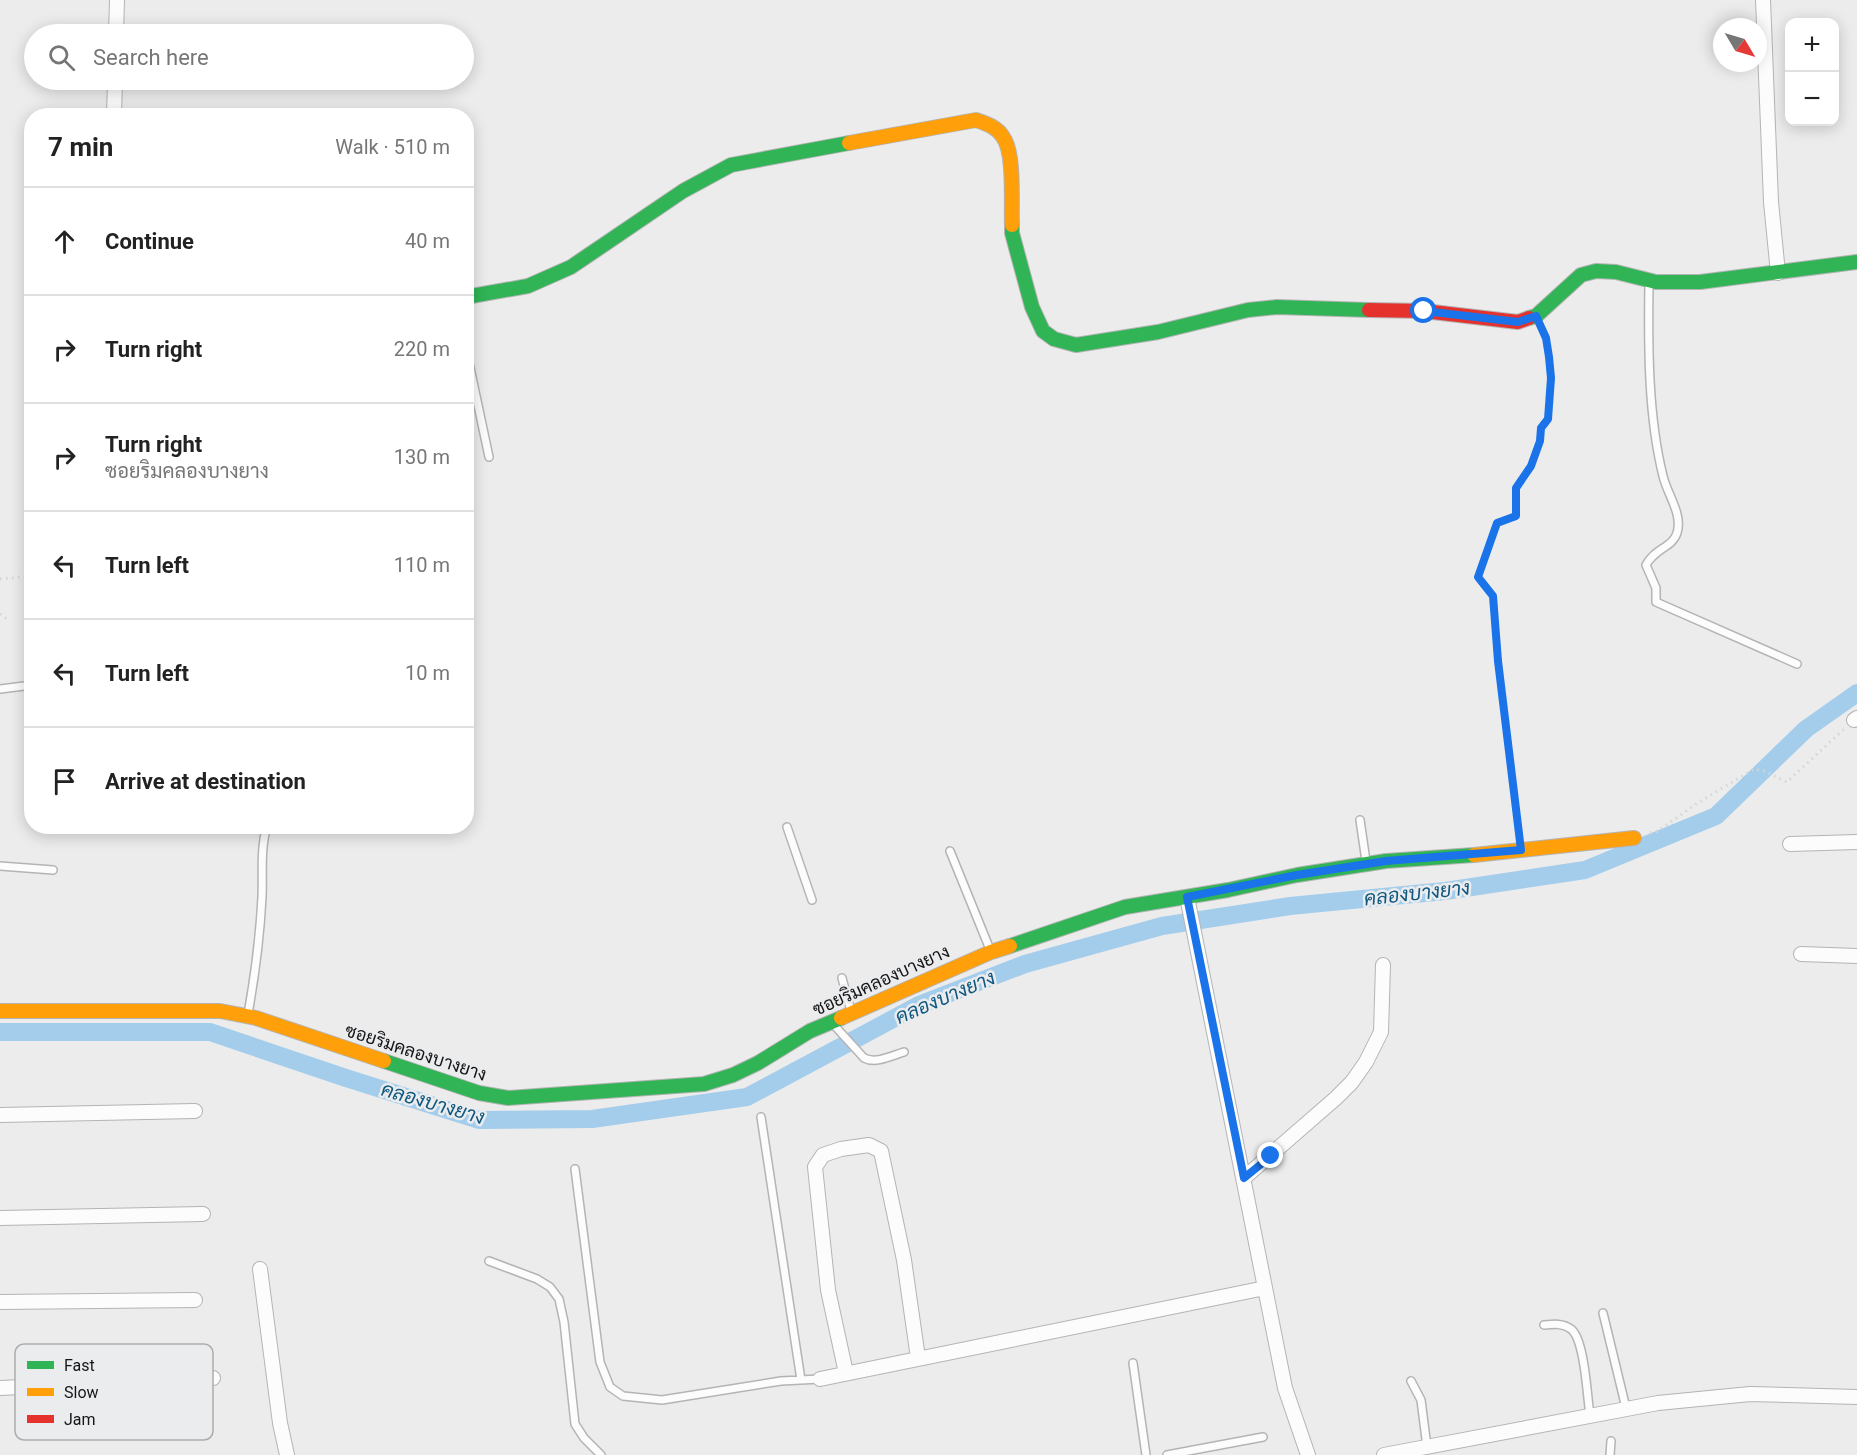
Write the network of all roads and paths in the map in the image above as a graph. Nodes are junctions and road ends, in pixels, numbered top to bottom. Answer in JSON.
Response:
{"nodes":[{"id":1,"x":117,"y":0,"type":"edge"},
{"id":2,"x":1763,"y":0,"type":"edge"},
{"id":3,"x":116,"y":24,"type":"edge"},
{"id":4,"x":115,"y":90,"type":"edge"},
{"id":5,"x":114,"y":108,"type":"edge"},
{"id":6,"x":1857,"y":262,"type":"edge"},
{"id":7,"x":1778,"y":273,"type":"junction"},
{"id":8,"x":1649,"y":280,"type":"junction"},
{"id":9,"x":474,"y":296,"type":"edge"},
{"id":10,"x":1536,"y":316,"type":"junction"},
{"id":11,"x":474,"y":387,"type":"edge"},
{"id":12,"x":489,"y":457,"type":"dead end"},
{"id":13,"x":24,"y":577,"type":"edge"},
{"id":14,"x":0,"y":579,"type":"edge"},
{"id":15,"x":0,"y":614,"type":"edge"},
{"id":16,"x":7,"y":619,"type":"dead end"},
{"id":17,"x":1797,"y":664,"type":"dead end"},
{"id":18,"x":24,"y":686,"type":"edge"},
{"id":19,"x":0,"y":689,"type":"edge"},
{"id":20,"x":1856,"y":719,"type":"edge"},
{"id":21,"x":1360,"y":819,"type":"dead end"},
{"id":22,"x":787,"y":827,"type":"dead end"},
{"id":23,"x":266,"y":834,"type":"edge"},
{"id":24,"x":1634,"y":838,"type":"joint"},
{"id":25,"x":1857,"y":842,"type":"edge"},
{"id":26,"x":1790,"y":844,"type":"dead end"},
{"id":27,"x":1521,"y":850,"type":"junction"},
{"id":28,"x":950,"y":851,"type":"dead end"},
{"id":29,"x":1366,"y":864,"type":"junction"},
{"id":30,"x":0,"y":866,"type":"edge"},
{"id":31,"x":53,"y":870,"type":"dead end"},
{"id":32,"x":812,"y":900,"type":"dead end"},
{"id":33,"x":1188,"y":902,"type":"junction"},
{"id":34,"x":991,"y":952,"type":"junction"},
{"id":35,"x":1801,"y":954,"type":"dead end"},
{"id":36,"x":1857,"y":956,"type":"edge"},
{"id":37,"x":1383,"y":965,"type":"dead end"},
{"id":38,"x":842,"y":978,"type":"dead end"},
{"id":39,"x":0,"y":1011,"type":"edge"},
{"id":40,"x":852,"y":1013,"type":"junction"},
{"id":41,"x":248,"y":1016,"type":"junction"},
{"id":42,"x":831,"y":1022,"type":"junction"},
{"id":43,"x":904,"y":1052,"type":"dead end"},
{"id":44,"x":195,"y":1111,"type":"dead end"},
{"id":45,"x":0,"y":1115,"type":"edge"},
{"id":46,"x":761,"y":1117,"type":"dead end"},
{"id":47,"x":575,"y":1169,"type":"dead end"},
{"id":48,"x":1244,"y":1178,"type":"junction"},
{"id":49,"x":203,"y":1214,"type":"dead end"},
{"id":50,"x":0,"y":1218,"type":"edge"},
{"id":51,"x":489,"y":1261,"type":"dead end"},
{"id":52,"x":260,"y":1269,"type":"dead end"},
{"id":53,"x":1265,"y":1288,"type":"junction"},
{"id":54,"x":195,"y":1300,"type":"dead end"},
{"id":55,"x":0,"y":1302,"type":"edge"},
{"id":56,"x":1603,"y":1313,"type":"dead end"},
{"id":57,"x":1544,"y":1324,"type":"dead end"},
{"id":58,"x":918,"y":1358,"type":"junction"},
{"id":59,"x":1133,"y":1363,"type":"dead end"},
{"id":60,"x":846,"y":1373,"type":"junction"},
{"id":61,"x":820,"y":1379,"type":"joint"},
{"id":62,"x":801,"y":1380,"type":"junction"},
{"id":63,"x":1411,"y":1381,"type":"dead end"},
{"id":64,"x":15,"y":1387,"type":"edge"},
{"id":65,"x":0,"y":1388,"type":"edge"},
{"id":66,"x":1857,"y":1397,"type":"edge"},
{"id":67,"x":1626,"y":1408,"type":"junction"},
{"id":68,"x":1590,"y":1415,"type":"junction"},
{"id":69,"x":1263,"y":1437,"type":"dead end"},
{"id":70,"x":1611,"y":1441,"type":"dead end"},
{"id":71,"x":1427,"y":1447,"type":"junction"},
{"id":72,"x":286,"y":1455,"type":"edge"},
{"id":73,"x":601,"y":1455,"type":"edge"},
{"id":74,"x":1146,"y":1455,"type":"edge"},
{"id":75,"x":1167,"y":1455,"type":"edge"},
{"id":76,"x":1308,"y":1455,"type":"edge"},
{"id":77,"x":1384,"y":1455,"type":"edge"},
{"id":78,"x":1610,"y":1455,"type":"edge"}],
"edges":[{"from":1,"to":3,"type":"street"},
{"from":2,"to":7,"type":"street"},
{"from":4,"to":5,"type":"street"},
{"from":6,"to":7,"type":"street"},
{"from":7,"to":8,"type":"street"},
{"from":8,"to":10,"type":"street"},
{"from":8,"to":17,"type":"lane"},
{"from":9,"to":10,"type":"street"},
{"from":10,"to":27,"type":"path"},
{"from":11,"to":12,"type":"lane"},
{"from":13,"to":14,"type":"path"},
{"from":15,"to":16,"type":"path"},
{"from":18,"to":19,"type":"lane"},
{"from":20,"to":24,"type":"path"},
{"from":21,"to":29,"type":"lane"},
{"from":22,"to":32,"type":"lane"},
{"from":23,"to":41,"type":"lane"},
{"from":24,"to":27,"type":"street","name":"ซอยริมคลองบางยาง"},
{"from":25,"to":26,"type":"street"},
{"from":27,"to":29,"type":"street","name":"ซอยริมคลองบางยาง"},
{"from":28,"to":34,"type":"lane"},
{"from":29,"to":33,"type":"street","name":"ซอยริมคลองบางยาง"},
{"from":30,"to":31,"type":"lane"},
{"from":33,"to":34,"type":"street","name":"ซอยริมคลองบางยาง"},
{"from":33,"to":48,"type":"street"},
{"from":34,"to":40,"type":"street","name":"ซอยริมคลองบางยาง"},
{"from":35,"to":36,"type":"street"},
{"from":37,"to":48,"type":"street"},
{"from":38,"to":40,"type":"lane"},
{"from":39,"to":41,"type":"street","name":"ซอยริมคลองบางยาง"},
{"from":40,"to":42,"type":"street","name":"ซอยริมคลองบางยาง"},
{"from":41,"to":42,"type":"street","name":"ซอยริมคลองบางยาง"},
{"from":42,"to":43,"type":"lane"},
{"from":44,"to":45,"type":"street"},
{"from":46,"to":62,"type":"lane"},
{"from":47,"to":62,"type":"lane"},
{"from":48,"to":53,"type":"street"},
{"from":49,"to":50,"type":"street"},
{"from":51,"to":73,"type":"lane"},
{"from":52,"to":72,"type":"street"},
{"from":53,"to":58,"type":"street"},
{"from":53,"to":76,"type":"street"},
{"from":54,"to":55,"type":"street"},
{"from":56,"to":67,"type":"lane"},
{"from":57,"to":68,"type":"lane"},
{"from":58,"to":60,"type":"street"},
{"from":58,"to":60,"type":"street"},
{"from":59,"to":74,"type":"lane"},
{"from":60,"to":61,"type":"street"},
{"from":61,"to":62,"type":"lane"},
{"from":63,"to":71,"type":"lane"},
{"from":64,"to":65,"type":"street"},
{"from":66,"to":67,"type":"street"},
{"from":67,"to":68,"type":"street"},
{"from":68,"to":71,"type":"street"},
{"from":69,"to":75,"type":"lane"},
{"from":70,"to":78,"type":"lane"},
{"from":71,"to":77,"type":"street"}]}
